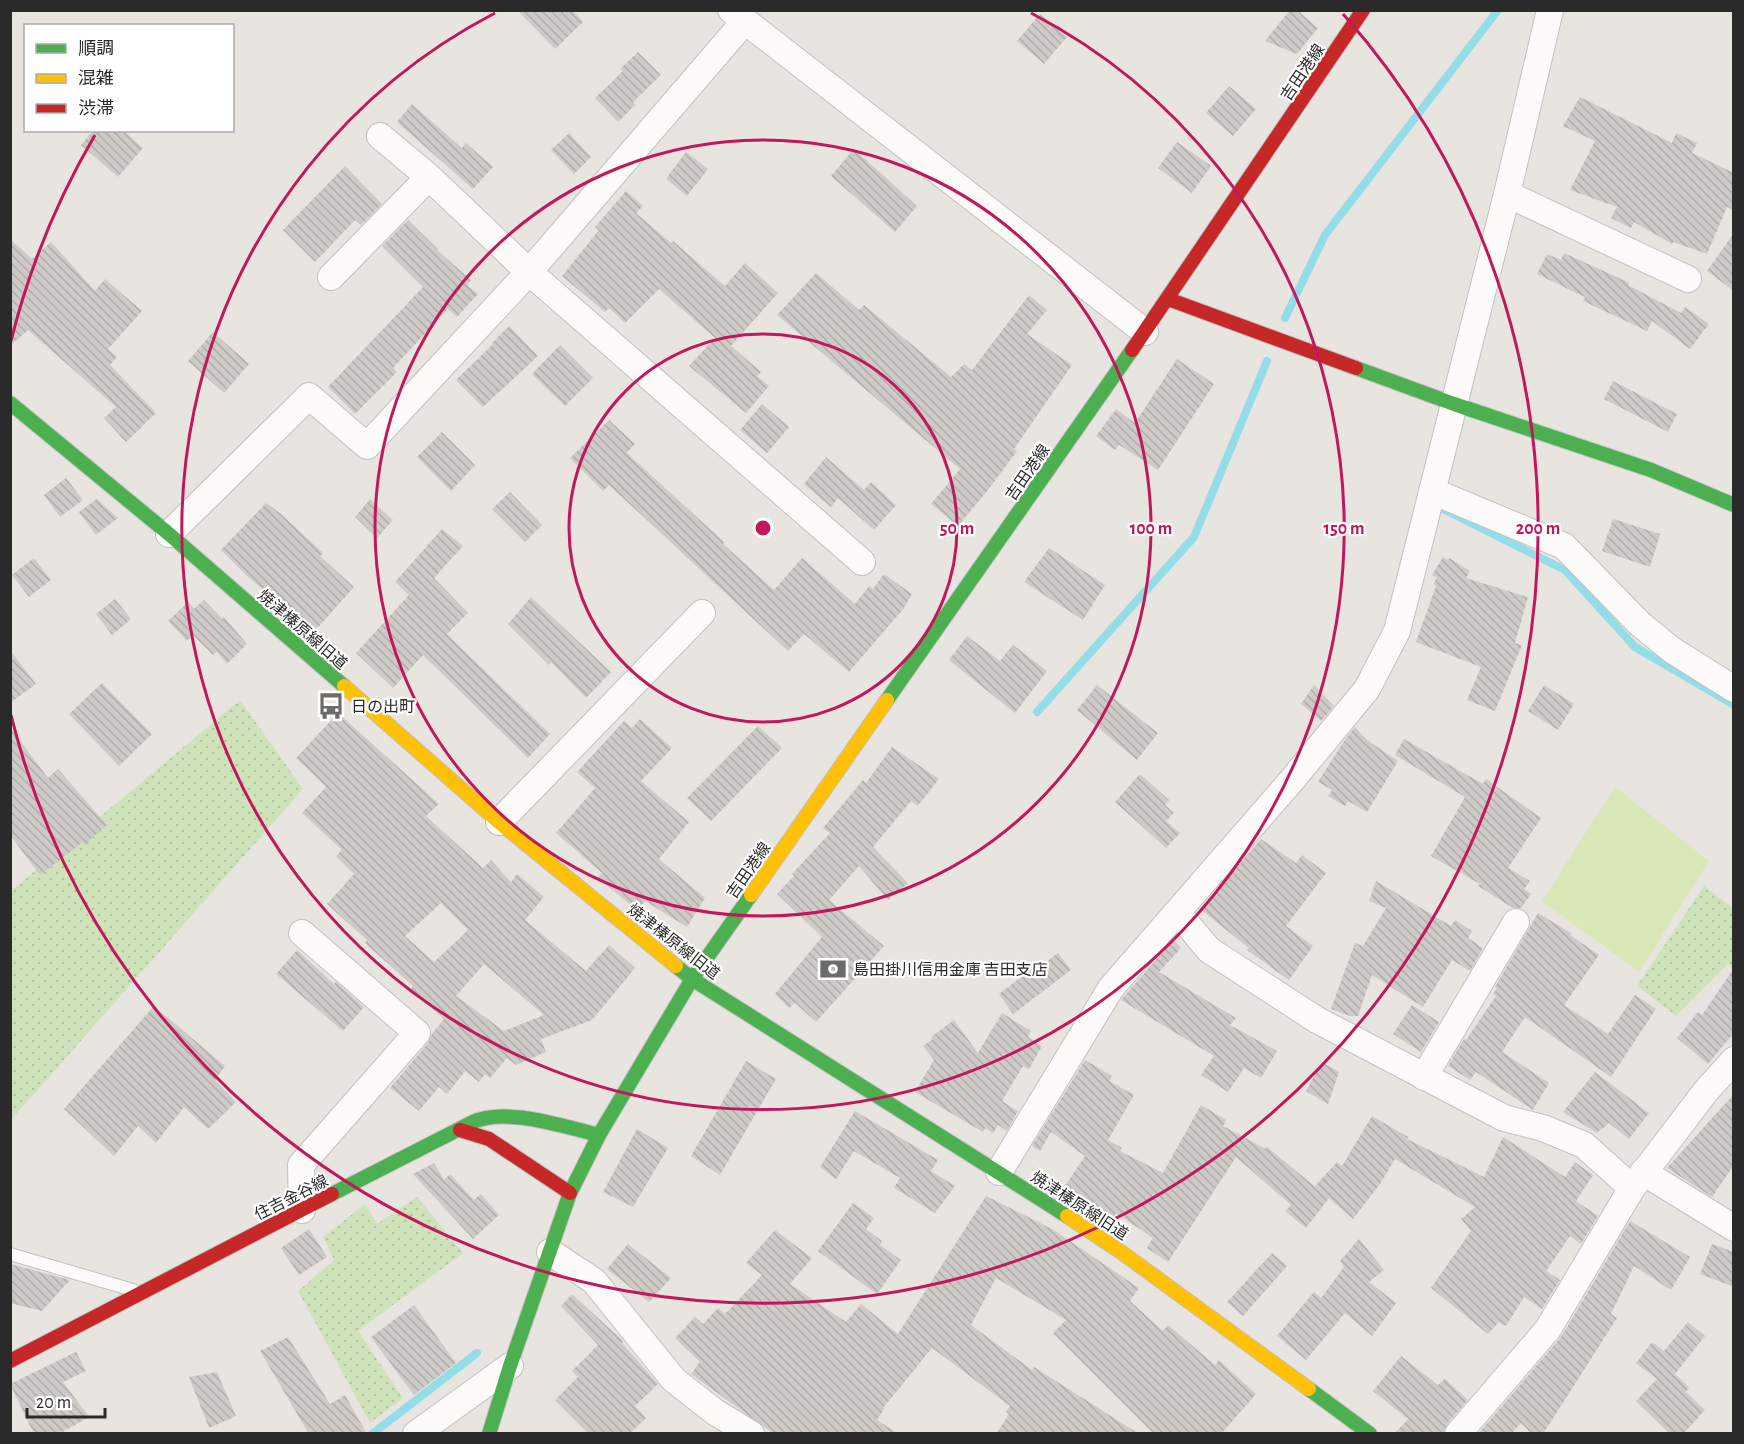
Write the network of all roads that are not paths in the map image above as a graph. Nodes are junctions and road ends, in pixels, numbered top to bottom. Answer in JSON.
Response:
{"nodes":[{"id":1,"x":1363,"y":10,"type":"edge"},
{"id":2,"x":1550,"y":10,"type":"edge"},
{"id":3,"x":738,"y":16,"type":"edge"},
{"id":4,"x":380,"y":136,"type":"dead end"},
{"id":5,"x":429,"y":177,"type":"junction"},
{"id":6,"x":1507,"y":194,"type":"junction"},
{"id":7,"x":529,"y":272,"type":"junction"},
{"id":8,"x":331,"y":277,"type":"dead end"},
{"id":9,"x":1688,"y":279,"type":"dead end"},
{"id":10,"x":1168,"y":298,"type":"junction"},
{"id":11,"x":1145,"y":332,"type":"junction"},
{"id":12,"x":1454,"y":405,"type":"junction"},
{"id":13,"x":14,"y":411,"type":"edge"},
{"id":14,"x":1432,"y":491,"type":"junction"},
{"id":15,"x":1734,"y":505,"type":"edge"},
{"id":16,"x":169,"y":534,"type":"junction"},
{"id":17,"x":862,"y":562,"type":"dead end"},
{"id":18,"x":702,"y":613,"type":"dead end"},
{"id":19,"x":1734,"y":689,"type":"edge"},
{"id":20,"x":499,"y":822,"type":"junction"},
{"id":21,"x":1178,"y":913,"type":"junction"},
{"id":22,"x":1516,"y":922,"type":"dead end"},
{"id":23,"x":302,"y":933,"type":"dead end"},
{"id":24,"x":692,"y":979,"type":"junction"},
{"id":25,"x":1734,"y":1060,"type":"edge"},
{"id":26,"x":1424,"y":1077,"type":"junction"},
{"id":27,"x":460,"y":1130,"type":"junction"},
{"id":28,"x":599,"y":1135,"type":"junction"},
{"id":29,"x":999,"y":1172,"type":"junction"},
{"id":30,"x":1637,"y":1180,"type":"junction"},
{"id":31,"x":570,"y":1193,"type":"junction"},
{"id":32,"x":302,"y":1210,"type":"junction"},
{"id":33,"x":1734,"y":1228,"type":"edge"},
{"id":34,"x":550,"y":1252,"type":"junction"},
{"id":35,"x":10,"y":1254,"type":"edge"},
{"id":36,"x":143,"y":1292,"type":"junction"},
{"id":37,"x":10,"y":1361,"type":"edge"},
{"id":38,"x":510,"y":1366,"type":"junction"},
{"id":39,"x":1363,"y":1432,"type":"edge"},
{"id":40,"x":416,"y":1434,"type":"edge"},
{"id":41,"x":489,"y":1434,"type":"edge"},
{"id":42,"x":750,"y":1434,"type":"edge"},
{"id":43,"x":1458,"y":1434,"type":"edge"}],
"edges":[{"from":1,"to":10,"type":"main road","name":"吉田港線"},
{"from":2,"to":6,"type":"street"},
{"from":3,"to":7,"type":"street"},
{"from":3,"to":11,"type":"street"},
{"from":4,"to":5,"type":"street"},
{"from":5,"to":7,"type":"street"},
{"from":5,"to":8,"type":"street"},
{"from":6,"to":9,"type":"street"},
{"from":6,"to":12,"type":"street"},
{"from":7,"to":16,"type":"street"},
{"from":7,"to":17,"type":"street"},
{"from":10,"to":11,"type":"main road","name":"吉田港線"},
{"from":10,"to":12,"type":"main road"},
{"from":11,"to":24,"type":"main road","name":"吉田港線"},
{"from":12,"to":14,"type":"street"},
{"from":12,"to":15,"type":"main road"},
{"from":13,"to":16,"type":"main road","name":"焼津榛原線旧道"},
{"from":14,"to":19,"type":"street"},
{"from":14,"to":21,"type":"street"},
{"from":16,"to":20,"type":"main road","name":"焼津榛原線旧道"},
{"from":18,"to":20,"type":"street"},
{"from":20,"to":24,"type":"main road","name":"焼津榛原線旧道"},
{"from":21,"to":26,"type":"street"},
{"from":21,"to":29,"type":"street"},
{"from":22,"to":26,"type":"street"},
{"from":23,"to":32,"type":"street"},
{"from":24,"to":28,"type":"main road"},
{"from":24,"to":29,"type":"main road","name":"焼津榛原線旧道"},
{"from":25,"to":30,"type":"street"},
{"from":26,"to":30,"type":"street"},
{"from":27,"to":28,"type":"main road","name":"住吉金谷線"},
{"from":27,"to":31,"type":"main road"},
{"from":27,"to":32,"type":"main road","name":"住吉金谷線"},
{"from":28,"to":31,"type":"main road"},
{"from":29,"to":39,"type":"main road","name":"焼津榛原線旧道"},
{"from":30,"to":33,"type":"street"},
{"from":30,"to":43,"type":"street"},
{"from":31,"to":34,"type":"main road"},
{"from":32,"to":36,"type":"main road","name":"住吉金谷線"},
{"from":34,"to":38,"type":"main road"},
{"from":34,"to":42,"type":"street"},
{"from":35,"to":36,"type":"lane"},
{"from":36,"to":37,"type":"main road","name":"住吉金谷線"},
{"from":38,"to":40,"type":"street"},
{"from":38,"to":41,"type":"main road"}]}
